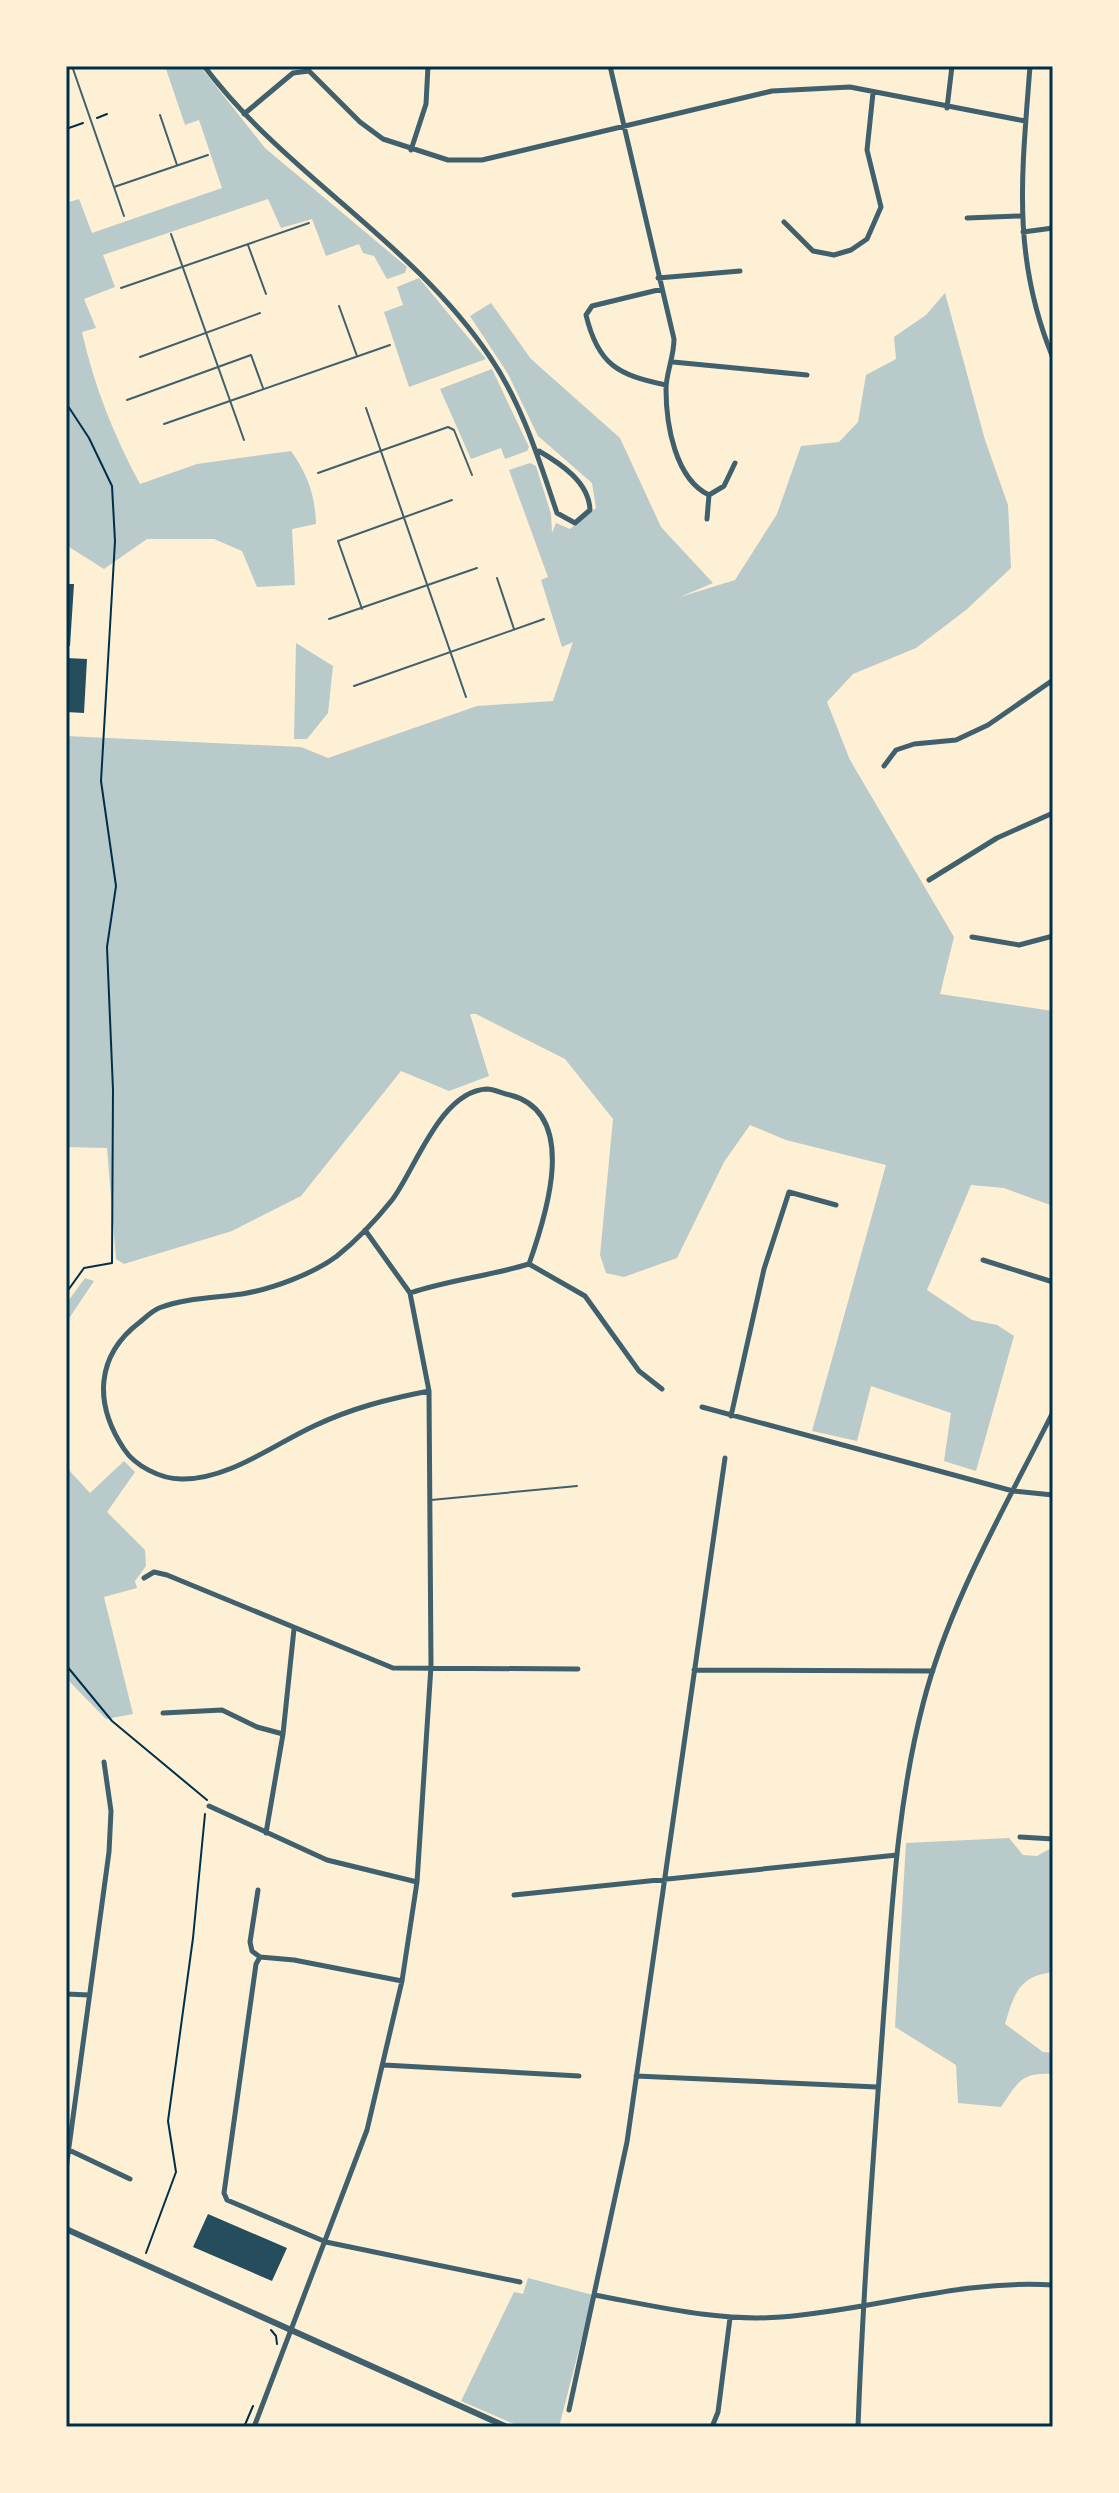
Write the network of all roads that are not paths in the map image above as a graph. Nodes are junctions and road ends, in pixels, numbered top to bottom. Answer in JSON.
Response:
{"nodes":[{"id":1,"x":72,"y":66,"type":"edge"},
{"id":2,"x":204,"y":66,"type":"edge"},
{"id":3,"x":428,"y":66,"type":"edge"},
{"id":4,"x":610,"y":66,"type":"edge"},
{"id":5,"x":952,"y":66,"type":"edge"},
{"id":6,"x":1030,"y":66,"type":"edge"},
{"id":7,"x":308,"y":68,"type":"edge"},
{"id":8,"x":873,"y":93,"type":"junction"},
{"id":9,"x":947,"y":108,"type":"junction"},
{"id":10,"x":244,"y":114,"type":"junction"},
{"id":11,"x":160,"y":115,"type":"dead end"},
{"id":12,"x":1025,"y":121,"type":"junction"},
{"id":13,"x":623,"y":126,"type":"junction"},
{"id":14,"x":411,"y":150,"type":"junction"},
{"id":15,"x":208,"y":155,"type":"dead end"},
{"id":16,"x":177,"y":165,"type":"junction"},
{"id":17,"x":114,"y":187,"type":"junction"},
{"id":18,"x":124,"y":216,"type":"dead end"},
{"id":19,"x":1020,"y":216,"type":"junction"},
{"id":20,"x":967,"y":218,"type":"dead end"},
{"id":21,"x":784,"y":222,"type":"dead end"},
{"id":22,"x":309,"y":223,"type":"dead end"},
{"id":23,"x":1053,"y":228,"type":"edge"},
{"id":24,"x":1023,"y":232,"type":"junction"},
{"id":25,"x":171,"y":234,"type":"dead end"},
{"id":26,"x":247,"y":244,"type":"junction"},
{"id":27,"x":183,"y":266,"type":"junction"},
{"id":28,"x":740,"y":271,"type":"dead end"},
{"id":29,"x":658,"y":278,"type":"junction"},
{"id":30,"x":121,"y":288,"type":"dead end"},
{"id":31,"x":662,"y":289,"type":"junction"},
{"id":32,"x":266,"y":294,"type":"dead end"},
{"id":33,"x":339,"y":306,"type":"dead end"},
{"id":34,"x":260,"y":313,"type":"dead end"},
{"id":35,"x":208,"y":333,"type":"junction"},
{"id":36,"x":390,"y":345,"type":"dead end"},
{"id":37,"x":357,"y":356,"type":"junction"},
{"id":38,"x":140,"y":357,"type":"dead end"},
{"id":39,"x":1053,"y":358,"type":"edge"},
{"id":40,"x":673,"y":362,"type":"junction"},
{"id":41,"x":219,"y":366,"type":"junction"},
{"id":42,"x":807,"y":375,"type":"dead end"},
{"id":43,"x":666,"y":385,"type":"junction"},
{"id":44,"x":263,"y":388,"type":"junction"},
{"id":45,"x":127,"y":400,"type":"dead end"},
{"id":46,"x":231,"y":400,"type":"junction"},
{"id":47,"x":366,"y":408,"type":"dead end"},
{"id":48,"x":164,"y":424,"type":"dead end"},
{"id":49,"x":244,"y":440,"type":"dead end"},
{"id":50,"x":539,"y":451,"type":"junction"},
{"id":51,"x":382,"y":452,"type":"junction"},
{"id":52,"x":735,"y":463,"type":"dead end"},
{"id":53,"x":318,"y":473,"type":"dead end"},
{"id":54,"x":472,"y":475,"type":"dead end"},
{"id":55,"x":709,"y":495,"type":"junction"},
{"id":56,"x":452,"y":500,"type":"dead end"},
{"id":57,"x":404,"y":518,"type":"junction"},
{"id":58,"x":707,"y":519,"type":"dead end"},
{"id":59,"x":477,"y":568,"type":"dead end"},
{"id":60,"x":497,"y":578,"type":"dead end"},
{"id":61,"x":427,"y":585,"type":"junction"},
{"id":62,"x":362,"y":609,"type":"junction"},
{"id":63,"x":329,"y":619,"type":"dead end"},
{"id":64,"x":544,"y":619,"type":"dead end"},
{"id":65,"x":514,"y":630,"type":"junction"},
{"id":66,"x":451,"y":653,"type":"junction"},
{"id":67,"x":1053,"y":680,"type":"edge"},
{"id":68,"x":354,"y":686,"type":"dead end"},
{"id":69,"x":466,"y":697,"type":"dead end"},
{"id":70,"x":884,"y":766,"type":"dead end"},
{"id":71,"x":1053,"y":813,"type":"edge"},
{"id":72,"x":929,"y":880,"type":"dead end"},
{"id":73,"x":1053,"y":936,"type":"edge"},
{"id":74,"x":972,"y":937,"type":"dead end"},
{"id":75,"x":836,"y":1205,"type":"dead end"},
{"id":76,"x":365,"y":1230,"type":"junction"},
{"id":77,"x":983,"y":1260,"type":"dead end"},
{"id":78,"x":529,"y":1264,"type":"junction"},
{"id":79,"x":1053,"y":1282,"type":"edge"},
{"id":80,"x":410,"y":1293,"type":"junction"},
{"id":81,"x":662,"y":1389,"type":"dead end"},
{"id":82,"x":429,"y":1391,"type":"junction"},
{"id":83,"x":702,"y":1407,"type":"dead end"},
{"id":84,"x":1053,"y":1412,"type":"edge"},
{"id":85,"x":731,"y":1416,"type":"junction"},
{"id":86,"x":725,"y":1458,"type":"dead end"},
{"id":87,"x":577,"y":1486,"type":"dead end"},
{"id":88,"x":1013,"y":1491,"type":"junction"},
{"id":89,"x":1053,"y":1495,"type":"edge"},
{"id":90,"x":430,"y":1500,"type":"junction"},
{"id":91,"x":144,"y":1578,"type":"dead end"},
{"id":92,"x":294,"y":1629,"type":"junction"},
{"id":93,"x":431,"y":1666,"type":"junction"},
{"id":94,"x":578,"y":1669,"type":"dead end"},
{"id":95,"x":694,"y":1670,"type":"junction"},
{"id":96,"x":933,"y":1671,"type":"junction"},
{"id":97,"x":163,"y":1713,"type":"dead end"},
{"id":98,"x":283,"y":1734,"type":"junction"},
{"id":99,"x":104,"y":1762,"type":"dead end"},
{"id":100,"x":209,"y":1806,"type":"dead end"},
{"id":101,"x":266,"y":1833,"type":"junction"},
{"id":102,"x":1020,"y":1837,"type":"dead end"},
{"id":103,"x":1053,"y":1839,"type":"edge"},
{"id":104,"x":897,"y":1855,"type":"junction"},
{"id":105,"x":665,"y":1880,"type":"junction"},
{"id":106,"x":417,"y":1882,"type":"junction"},
{"id":107,"x":258,"y":1890,"type":"dead end"},
{"id":108,"x":514,"y":1895,"type":"dead end"},
{"id":109,"x":260,"y":1957,"type":"junction"},
{"id":110,"x":402,"y":1981,"type":"junction"},
{"id":111,"x":66,"y":1994,"type":"edge"},
{"id":112,"x":89,"y":1995,"type":"junction"},
{"id":113,"x":384,"y":2065,"type":"junction"},
{"id":114,"x":579,"y":2076,"type":"dead end"},
{"id":115,"x":636,"y":2076,"type":"junction"},
{"id":116,"x":877,"y":2087,"type":"junction"},
{"id":117,"x":69,"y":2150,"type":"junction"},
{"id":118,"x":66,"y":2169,"type":"edge"},
{"id":119,"x":130,"y":2179,"type":"dead end"},
{"id":120,"x":66,"y":2229,"type":"edge"},
{"id":121,"x":326,"y":2242,"type":"junction"},
{"id":122,"x":520,"y":2282,"type":"dead end"},
{"id":123,"x":1053,"y":2285,"type":"edge"},
{"id":124,"x":594,"y":2295,"type":"junction"},
{"id":125,"x":862,"y":2309,"type":"junction"},
{"id":126,"x":730,"y":2318,"type":"junction"},
{"id":127,"x":292,"y":2332,"type":"junction"},
{"id":128,"x":569,"y":2410,"type":"dead end"},
{"id":129,"x":254,"y":2427,"type":"edge"},
{"id":130,"x":507,"y":2427,"type":"edge"},
{"id":131,"x":712,"y":2427,"type":"edge"},
{"id":132,"x":858,"y":2427,"type":"edge"},
{"id":133,"x":1032,"y":2427,"type":"edge"},
{"id":134,"x":1053,"y":2427,"type":"edge"}],
"edges":[{"from":1,"to":17,"type":"lane"},
{"from":2,"to":10,"type":"street"},
{"from":3,"to":14,"type":"street"},
{"from":4,"to":13,"type":"street"},
{"from":5,"to":9,"type":"street"},
{"from":6,"to":12,"type":"street"},
{"from":7,"to":10,"type":"street"},
{"from":7,"to":14,"type":"street"},
{"from":8,"to":9,"type":"street"},
{"from":8,"to":13,"type":"street"},
{"from":8,"to":21,"type":"street"},
{"from":9,"to":12,"type":"street"},
{"from":10,"to":50,"type":"street"},
{"from":11,"to":16,"type":"lane"},
{"from":12,"to":19,"type":"street"},
{"from":13,"to":14,"type":"street"},
{"from":13,"to":29,"type":"street"},
{"from":15,"to":16,"type":"lane"},
{"from":16,"to":17,"type":"lane"},
{"from":17,"to":18,"type":"lane"},
{"from":19,"to":20,"type":"street"},
{"from":19,"to":24,"type":"street"},
{"from":22,"to":26,"type":"lane"},
{"from":23,"to":24,"type":"street"},
{"from":24,"to":39,"type":"street"},
{"from":25,"to":27,"type":"lane"},
{"from":26,"to":27,"type":"lane"},
{"from":26,"to":32,"type":"lane"},
{"from":27,"to":30,"type":"lane"},
{"from":27,"to":35,"type":"lane"},
{"from":28,"to":29,"type":"street"},
{"from":29,"to":31,"type":"street"},
{"from":31,"to":40,"type":"street"},
{"from":31,"to":43,"type":"street"},
{"from":33,"to":37,"type":"lane"},
{"from":34,"to":35,"type":"lane"},
{"from":35,"to":38,"type":"lane"},
{"from":35,"to":41,"type":"lane"},
{"from":36,"to":37,"type":"lane"},
{"from":37,"to":44,"type":"lane"},
{"from":40,"to":42,"type":"street"},
{"from":40,"to":43,"type":"street"},
{"from":41,"to":44,"type":"lane"},
{"from":41,"to":45,"type":"lane"},
{"from":41,"to":46,"type":"lane"},
{"from":43,"to":55,"type":"street"},
{"from":44,"to":46,"type":"lane"},
{"from":46,"to":48,"type":"lane"},
{"from":46,"to":49,"type":"lane"},
{"from":47,"to":51,"type":"lane"},
{"from":50,"to":50,"type":"street"},
{"from":51,"to":53,"type":"lane"},
{"from":51,"to":54,"type":"lane"},
{"from":51,"to":57,"type":"lane"},
{"from":52,"to":55,"type":"street"},
{"from":55,"to":58,"type":"street"},
{"from":56,"to":57,"type":"lane"},
{"from":57,"to":61,"type":"lane"},
{"from":57,"to":62,"type":"lane"},
{"from":59,"to":61,"type":"lane"},
{"from":60,"to":65,"type":"lane"},
{"from":61,"to":62,"type":"lane"},
{"from":61,"to":66,"type":"lane"},
{"from":62,"to":63,"type":"lane"},
{"from":64,"to":65,"type":"lane"},
{"from":65,"to":66,"type":"lane"},
{"from":66,"to":68,"type":"lane"},
{"from":66,"to":69,"type":"lane"},
{"from":67,"to":70,"type":"street"},
{"from":71,"to":72,"type":"street"},
{"from":73,"to":74,"type":"street"},
{"from":75,"to":85,"type":"street"},
{"from":76,"to":78,"type":"street"},
{"from":76,"to":80,"type":"street"},
{"from":76,"to":82,"type":"street"},
{"from":77,"to":79,"type":"street"},
{"from":78,"to":80,"type":"street"},
{"from":78,"to":81,"type":"street"},
{"from":80,"to":82,"type":"street"},
{"from":82,"to":90,"type":"street"},
{"from":83,"to":85,"type":"street"},
{"from":84,"to":88,"type":"street"},
{"from":85,"to":88,"type":"street"},
{"from":86,"to":95,"type":"street"},
{"from":87,"to":90,"type":"lane"},
{"from":88,"to":89,"type":"street"},
{"from":88,"to":96,"type":"street"},
{"from":90,"to":93,"type":"street"},
{"from":91,"to":92,"type":"street"},
{"from":92,"to":93,"type":"street"},
{"from":92,"to":98,"type":"street"},
{"from":93,"to":94,"type":"street"},
{"from":93,"to":106,"type":"street"},
{"from":95,"to":96,"type":"street"},
{"from":95,"to":105,"type":"street"},
{"from":96,"to":104,"type":"street"},
{"from":97,"to":98,"type":"street"},
{"from":98,"to":101,"type":"street"},
{"from":99,"to":112,"type":"street"},
{"from":100,"to":101,"type":"street"},
{"from":101,"to":106,"type":"street"},
{"from":102,"to":103,"type":"street"},
{"from":104,"to":105,"type":"street"},
{"from":104,"to":116,"type":"street"},
{"from":105,"to":108,"type":"street"},
{"from":105,"to":115,"type":"street"},
{"from":106,"to":110,"type":"street"},
{"from":107,"to":109,"type":"street"},
{"from":109,"to":110,"type":"street"},
{"from":109,"to":121,"type":"street"},
{"from":110,"to":113,"type":"street"},
{"from":111,"to":112,"type":"street"},
{"from":112,"to":117,"type":"street"},
{"from":113,"to":114,"type":"street"},
{"from":113,"to":121,"type":"street"},
{"from":115,"to":116,"type":"street"},
{"from":115,"to":124,"type":"street"},
{"from":116,"to":125,"type":"street"},
{"from":117,"to":118,"type":"street"},
{"from":117,"to":119,"type":"street"},
{"from":120,"to":127,"type":"street"},
{"from":121,"to":122,"type":"street"},
{"from":121,"to":127,"type":"street"},
{"from":123,"to":125,"type":"street"},
{"from":124,"to":126,"type":"street"},
{"from":124,"to":128,"type":"street"},
{"from":125,"to":126,"type":"street"},
{"from":125,"to":132,"type":"street"},
{"from":126,"to":131,"type":"street"},
{"from":127,"to":129,"type":"street"},
{"from":127,"to":130,"type":"street"},
{"from":133,"to":134,"type":"street"}]}
